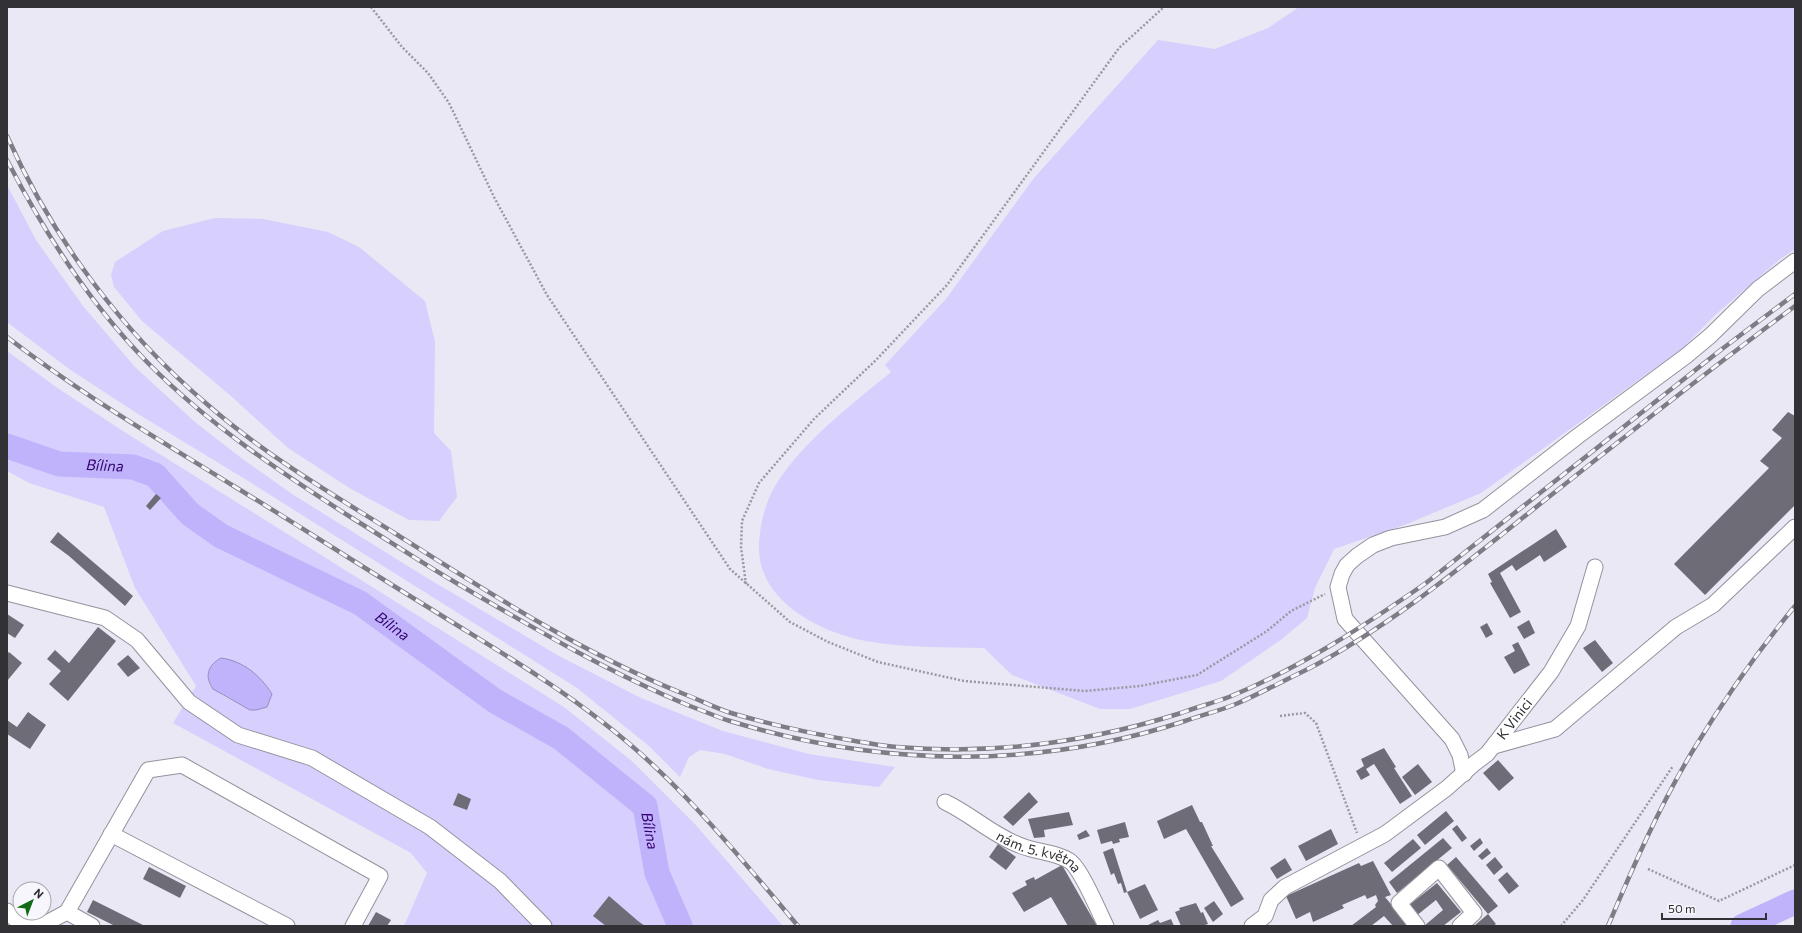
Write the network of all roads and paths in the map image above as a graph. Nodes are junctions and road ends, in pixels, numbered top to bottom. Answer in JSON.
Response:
{"nodes":[{"id":1,"x":370,"y":7,"type":"edge"},
{"id":2,"x":1164,"y":7,"type":"edge"},
{"id":3,"x":1795,"y":261,"type":"edge"},
{"id":4,"x":1795,"y":527,"type":"edge"},
{"id":5,"x":1595,"y":567,"type":"dead end"},
{"id":6,"x":746,"y":584,"type":"junction"},
{"id":7,"x":1338,"y":587,"type":"junction"},
{"id":8,"x":7,"y":593,"type":"edge"},
{"id":9,"x":1280,"y":716,"type":"dead end"},
{"id":10,"x":1494,"y":746,"type":"junction"},
{"id":11,"x":1673,"y":766,"type":"dead end"},
{"id":12,"x":1464,"y":774,"type":"junction"},
{"id":13,"x":945,"y":802,"type":"dead end"},
{"id":14,"x":111,"y":834,"type":"junction"},
{"id":15,"x":1362,"y":846,"type":"junction"},
{"id":16,"x":1795,"y":866,"type":"edge"},
{"id":17,"x":1648,"y":869,"type":"dead end"},
{"id":18,"x":7,"y":911,"type":"edge"},
{"id":19,"x":66,"y":912,"type":"junction"},
{"id":20,"x":1267,"y":921,"type":"edge"},
{"id":21,"x":34,"y":926,"type":"edge"},
{"id":22,"x":41,"y":926,"type":"edge"},
{"id":23,"x":92,"y":926,"type":"edge"},
{"id":24,"x":287,"y":926,"type":"edge"},
{"id":25,"x":353,"y":926,"type":"edge"},
{"id":26,"x":544,"y":926,"type":"edge"},
{"id":27,"x":1106,"y":926,"type":"edge"},
{"id":28,"x":1252,"y":926,"type":"edge"},
{"id":29,"x":1417,"y":926,"type":"edge"},
{"id":30,"x":1460,"y":926,"type":"edge"},
{"id":31,"x":1561,"y":926,"type":"edge"}],
"edges":[{"from":1,"to":6,"type":"path"},
{"from":2,"to":6,"type":"path"},
{"from":3,"to":7,"type":"street"},
{"from":4,"to":10,"type":"street"},
{"from":5,"to":10,"type":"street","name":"K Vinici"},
{"from":6,"to":7,"type":"path"},
{"from":7,"to":12,"type":"street"},
{"from":8,"to":26,"type":"street"},
{"from":9,"to":15,"type":"path"},
{"from":10,"to":12,"type":"street","name":"K Vinici"},
{"from":11,"to":31,"type":"path"},
{"from":12,"to":15,"type":"street","name":"K Vinici"},
{"from":13,"to":27,"type":"street","name":"nám. 5. května"},
{"from":14,"to":19,"type":"street"},
{"from":14,"to":24,"type":"street"},
{"from":14,"to":25,"type":"street"},
{"from":15,"to":20,"type":"street"},
{"from":16,"to":17,"type":"path"},
{"from":18,"to":21,"type":"street"},
{"from":19,"to":22,"type":"street"},
{"from":19,"to":23,"type":"street"},
{"from":20,"to":28,"type":"street"},
{"from":29,"to":30,"type":"street"}]}
